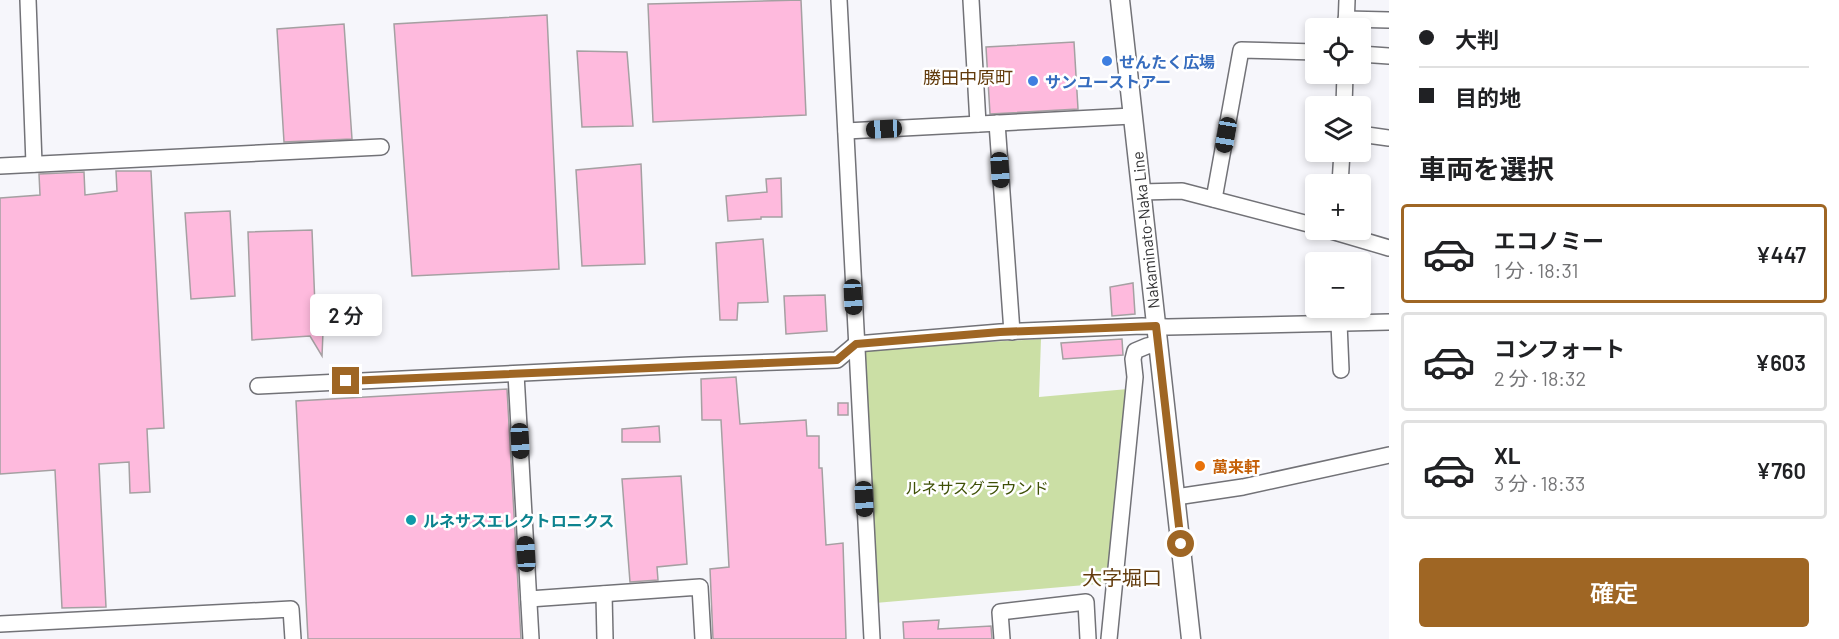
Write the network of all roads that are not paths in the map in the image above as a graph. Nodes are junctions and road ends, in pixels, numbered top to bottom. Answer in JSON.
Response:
{"nodes":[{"id":1,"x":27,"y":0,"type":"edge"},
{"id":2,"x":839,"y":0,"type":"edge"},
{"id":3,"x":971,"y":0,"type":"edge"},
{"id":4,"x":1120,"y":0,"type":"edge"},
{"id":5,"x":1347,"y":0,"type":"edge"},
{"id":6,"x":1346,"y":18,"type":"edge"},
{"id":7,"x":1389,"y":20,"type":"edge"},
{"id":8,"x":1371,"y":22,"type":"edge"},
{"id":9,"x":1305,"y":52,"type":"edge"},
{"id":10,"x":1371,"y":55,"type":"edge"},
{"id":11,"x":1389,"y":56,"type":"edge"},
{"id":12,"x":1132,"y":116,"type":"junction"},
{"id":13,"x":997,"y":123,"type":"junction"},
{"id":14,"x":978,"y":124,"type":"junction"},
{"id":15,"x":846,"y":131,"type":"junction"},
{"id":16,"x":1371,"y":136,"type":"edge"},
{"id":17,"x":1389,"y":138,"type":"edge"},
{"id":18,"x":381,"y":147,"type":"dead end"},
{"id":19,"x":34,"y":164,"type":"junction"},
{"id":20,"x":0,"y":166,"type":"edge"},
{"id":21,"x":1141,"y":192,"type":"junction"},
{"id":22,"x":1214,"y":199,"type":"junction"},
{"id":23,"x":1305,"y":223,"type":"edge"},
{"id":24,"x":1365,"y":240,"type":"edge"},
{"id":25,"x":1389,"y":248,"type":"edge"},
{"id":26,"x":1389,"y":322,"type":"edge"},
{"id":27,"x":1340,"y":323,"type":"junction"},
{"id":28,"x":1012,"y":332,"type":"junction"},
{"id":29,"x":1157,"y":335,"type":"junction"},
{"id":30,"x":856,"y":344,"type":"junction"},
{"id":31,"x":1341,"y":370,"type":"dead end"},
{"id":32,"x":516,"y":374,"type":"junction"},
{"id":33,"x":258,"y":386,"type":"dead end"},
{"id":34,"x":1389,"y":455,"type":"edge"},
{"id":35,"x":1176,"y":497,"type":"junction"},
{"id":36,"x":604,"y":594,"type":"junction"},
{"id":37,"x":529,"y":599,"type":"junction"},
{"id":38,"x":0,"y":624,"type":"edge"},
{"id":39,"x":293,"y":639,"type":"edge"},
{"id":40,"x":531,"y":639,"type":"edge"},
{"id":41,"x":605,"y":639,"type":"edge"},
{"id":42,"x":703,"y":639,"type":"edge"},
{"id":43,"x":872,"y":639,"type":"edge"},
{"id":44,"x":1002,"y":639,"type":"edge"},
{"id":45,"x":1088,"y":639,"type":"edge"},
{"id":46,"x":1109,"y":639,"type":"edge"},
{"id":47,"x":1191,"y":639,"type":"edge"}],
"edges":[{"from":1,"to":19,"type":"street"},
{"from":2,"to":15,"type":"street"},
{"from":3,"to":14,"type":"street"},
{"from":4,"to":12,"type":"main road","name":"Nakaminato-Naka Line"},
{"from":5,"to":6,"type":"street"},
{"from":7,"to":8,"type":"street"},
{"from":9,"to":22,"type":"street"},
{"from":10,"to":11,"type":"street"},
{"from":12,"to":13,"type":"street"},
{"from":12,"to":21,"type":"main road","name":"Nakaminato-Naka Line"},
{"from":13,"to":14,"type":"street"},
{"from":13,"to":28,"type":"street"},
{"from":14,"to":15,"type":"street"},
{"from":15,"to":30,"type":"street"},
{"from":16,"to":17,"type":"street"},
{"from":18,"to":19,"type":"street"},
{"from":19,"to":20,"type":"street"},
{"from":21,"to":22,"type":"street"},
{"from":21,"to":29,"type":"main road","name":"Nakaminato-Naka Line"},
{"from":22,"to":23,"type":"street"},
{"from":24,"to":25,"type":"street"},
{"from":26,"to":27,"type":"street"},
{"from":27,"to":29,"type":"street"},
{"from":27,"to":31,"type":"street"},
{"from":28,"to":29,"type":"street"},
{"from":28,"to":30,"type":"street"},
{"from":29,"to":35,"type":"main road","name":"Nakaminato-Naka Line"},
{"from":29,"to":46,"type":"street"},
{"from":30,"to":32,"type":"street"},
{"from":30,"to":43,"type":"street"},
{"from":32,"to":33,"type":"street"},
{"from":32,"to":37,"type":"street"},
{"from":34,"to":35,"type":"street"},
{"from":35,"to":47,"type":"main road","name":"Nakaminato-Naka Line"},
{"from":36,"to":37,"type":"street"},
{"from":36,"to":41,"type":"street"},
{"from":36,"to":42,"type":"street"},
{"from":37,"to":40,"type":"street"},
{"from":38,"to":39,"type":"street"},
{"from":44,"to":45,"type":"street"}]}
